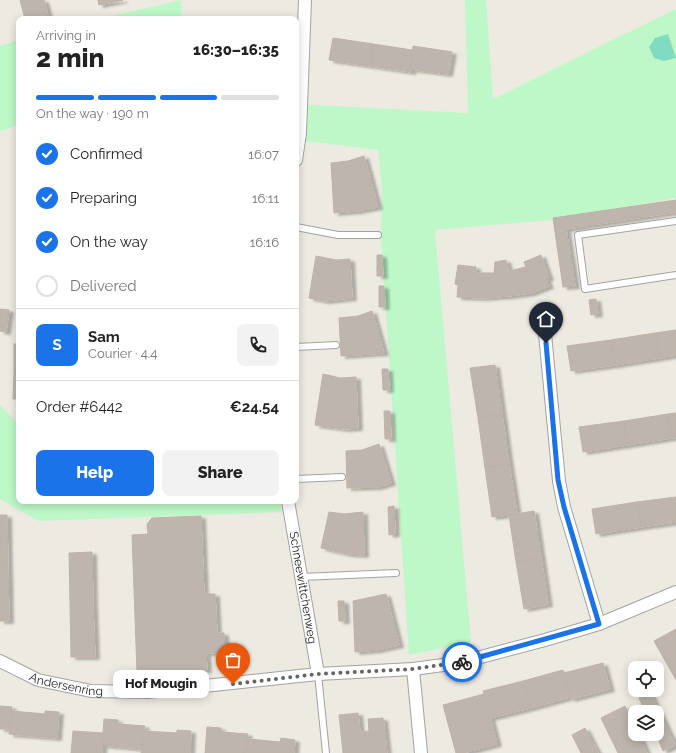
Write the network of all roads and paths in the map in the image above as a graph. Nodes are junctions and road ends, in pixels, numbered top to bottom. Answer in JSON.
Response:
{"nodes":[{"id":1,"x":305,"y":0,"type":"edge"},
{"id":2,"x":299,"y":135,"type":"edge"},
{"id":3,"x":676,"y":221,"type":"edge"},
{"id":4,"x":299,"y":228,"type":"edge"},
{"id":5,"x":378,"y":235,"type":"dead end"},
{"id":6,"x":676,"y":275,"type":"edge"},
{"id":7,"x":545,"y":334,"type":"dead end"},
{"id":8,"x":336,"y":345,"type":"dead end"},
{"id":9,"x":299,"y":347,"type":"edge"},
{"id":10,"x":342,"y":476,"type":"dead end"},
{"id":11,"x":299,"y":479,"type":"edge"},
{"id":12,"x":289,"y":504,"type":"edge"},
{"id":13,"x":396,"y":573,"type":"dead end"},
{"id":14,"x":301,"y":577,"type":"junction"},
{"id":15,"x":676,"y":592,"type":"edge"},
{"id":16,"x":599,"y":624,"type":"junction"},
{"id":17,"x":0,"y":661,"type":"edge"},
{"id":18,"x":413,"y":669,"type":"junction"},
{"id":19,"x":318,"y":674,"type":"junction"},
{"id":20,"x":326,"y":753,"type":"edge"},
{"id":21,"x":421,"y":753,"type":"edge"}],
"edges":[{"from":1,"to":2,"type":"street"},
{"from":3,"to":6,"type":"lane"},
{"from":4,"to":5,"type":"lane"},
{"from":7,"to":16,"type":"street"},
{"from":8,"to":9,"type":"lane"},
{"from":10,"to":11,"type":"lane"},
{"from":12,"to":14,"type":"street","name":"Schneewittchenweg"},
{"from":13,"to":14,"type":"lane"},
{"from":14,"to":19,"type":"street","name":"Schneewittchenweg"},
{"from":15,"to":16,"type":"street","name":"Andersenring"},
{"from":16,"to":18,"type":"street","name":"Andersenring"},
{"from":17,"to":19,"type":"street","name":"Andersenring"},
{"from":18,"to":19,"type":"street","name":"Andersenring"},
{"from":18,"to":21,"type":"street"},
{"from":19,"to":20,"type":"lane"}]}
